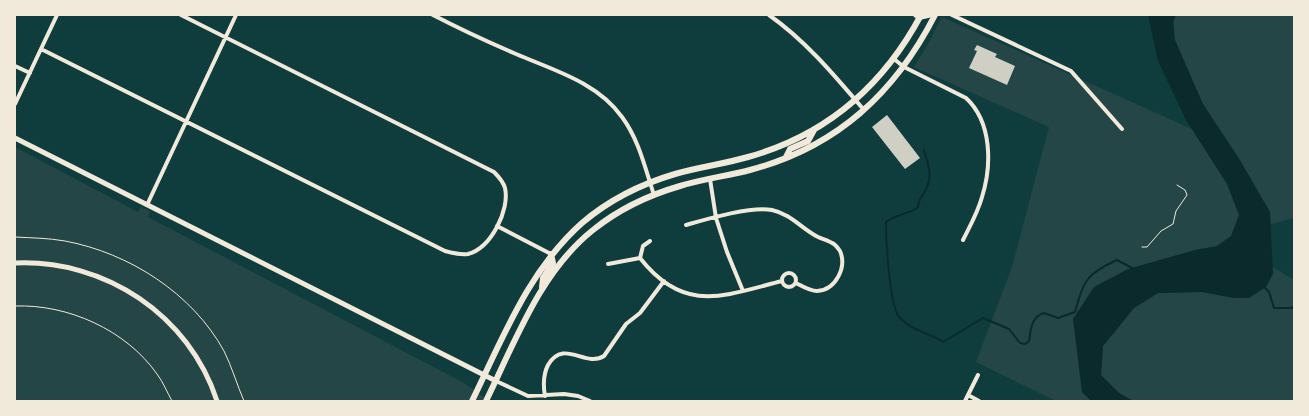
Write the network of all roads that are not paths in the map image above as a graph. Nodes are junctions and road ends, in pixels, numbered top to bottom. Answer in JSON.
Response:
{"nodes":[{"id":1,"x":57,"y":15,"type":"edge"},
{"id":2,"x":181,"y":15,"type":"edge"},
{"id":3,"x":236,"y":15,"type":"edge"},
{"id":4,"x":433,"y":15,"type":"edge"},
{"id":5,"x":769,"y":15,"type":"edge"},
{"id":6,"x":929,"y":15,"type":"edge"},
{"id":7,"x":935,"y":15,"type":"edge"},
{"id":8,"x":952,"y":15,"type":"edge"},
{"id":9,"x":919,"y":16,"type":"edge"},
{"id":10,"x":225,"y":37,"type":"junction"},
{"id":11,"x":41,"y":49,"type":"junction"},
{"id":12,"x":894,"y":59,"type":"junction"},
{"id":13,"x":15,"y":66,"type":"edge"},
{"id":14,"x":904,"y":67,"type":"junction"},
{"id":15,"x":30,"y":73,"type":"junction"},
{"id":16,"x":856,"y":100,"type":"junction"},
{"id":17,"x":15,"y":104,"type":"edge"},
{"id":18,"x":864,"y":110,"type":"junction"},
{"id":19,"x":186,"y":121,"type":"junction"},
{"id":20,"x":1122,"y":129,"type":"dead end"},
{"id":21,"x":814,"y":130,"type":"junction"},
{"id":22,"x":15,"y":138,"type":"edge"},
{"id":23,"x":786,"y":157,"type":"junction"},
{"id":24,"x":706,"y":166,"type":"junction"},
{"id":25,"x":710,"y":179,"type":"junction"},
{"id":26,"x":650,"y":182,"type":"junction"},
{"id":27,"x":654,"y":195,"type":"junction"},
{"id":28,"x":147,"y":205,"type":"junction"},
{"id":29,"x":606,"y":205,"type":"junction"},
{"id":30,"x":613,"y":215,"type":"junction"},
{"id":31,"x":716,"y":218,"type":"junction"},
{"id":32,"x":686,"y":225,"type":"dead end"},
{"id":33,"x":497,"y":226,"type":"junction"},
{"id":34,"x":963,"y":240,"type":"dead end"},
{"id":35,"x":650,"y":241,"type":"dead end"},
{"id":36,"x":551,"y":254,"type":"junction"},
{"id":37,"x":640,"y":258,"type":"junction"},
{"id":38,"x":15,"y":263,"type":"edge"},
{"id":39,"x":608,"y":264,"type":"dead end"},
{"id":40,"x":664,"y":281,"type":"junction"},
{"id":41,"x":782,"y":281,"type":"junction"},
{"id":42,"x":796,"y":283,"type":"junction"},
{"id":43,"x":542,"y":288,"type":"junction"},
{"id":44,"x":743,"y":291,"type":"junction"},
{"id":45,"x":978,"y":375,"type":"dead end"},
{"id":46,"x":484,"y":376,"type":"junction"},
{"id":47,"x":496,"y":381,"type":"junction"},
{"id":48,"x":968,"y":395,"type":"junction"},
{"id":49,"x":545,"y":396,"type":"junction"},
{"id":50,"x":217,"y":401,"type":"edge"},
{"id":51,"x":472,"y":401,"type":"edge"},
{"id":52,"x":486,"y":401,"type":"edge"},
{"id":53,"x":590,"y":401,"type":"edge"},
{"id":54,"x":965,"y":401,"type":"edge"},
{"id":55,"x":979,"y":401,"type":"edge"}],
"edges":[{"from":1,"to":11,"type":"street"},
{"from":2,"to":10,"type":"street"},
{"from":3,"to":10,"type":"street"},
{"from":4,"to":26,"type":"street"},
{"from":5,"to":16,"type":"street"},
{"from":6,"to":9,"type":"main road"},
{"from":7,"to":14,"type":"main road"},
{"from":8,"to":20,"type":"street"},
{"from":9,"to":12,"type":"main road"},
{"from":10,"to":19,"type":"street"},
{"from":10,"to":33,"type":"street"},
{"from":11,"to":15,"type":"street"},
{"from":11,"to":19,"type":"street"},
{"from":12,"to":14,"type":"street"},
{"from":12,"to":16,"type":"main road"},
{"from":13,"to":15,"type":"street"},
{"from":14,"to":18,"type":"main road"},
{"from":14,"to":34,"type":"street"},
{"from":15,"to":17,"type":"street"},
{"from":16,"to":18,"type":"street"},
{"from":16,"to":21,"type":"main road"},
{"from":18,"to":23,"type":"main road"},
{"from":19,"to":28,"type":"street"},
{"from":19,"to":33,"type":"street"},
{"from":21,"to":23,"type":"main road"},
{"from":21,"to":24,"type":"main road"},
{"from":22,"to":28,"type":"street"},
{"from":23,"to":25,"type":"main road"},
{"from":24,"to":25,"type":"main road"},
{"from":24,"to":26,"type":"main road"},
{"from":25,"to":27,"type":"main road"},
{"from":25,"to":31,"type":"street"},
{"from":26,"to":27,"type":"street"},
{"from":26,"to":29,"type":"main road"},
{"from":27,"to":30,"type":"main road"},
{"from":28,"to":46,"type":"street"},
{"from":29,"to":30,"type":"main road"},
{"from":29,"to":36,"type":"main road"},
{"from":30,"to":43,"type":"main road"},
{"from":31,"to":32,"type":"street"},
{"from":31,"to":42,"type":"street"},
{"from":31,"to":44,"type":"street"},
{"from":33,"to":36,"type":"street"},
{"from":35,"to":37,"type":"street"},
{"from":36,"to":43,"type":"main road"},
{"from":36,"to":46,"type":"main road"},
{"from":37,"to":39,"type":"street"},
{"from":37,"to":40,"type":"street"},
{"from":38,"to":50,"type":"street"},
{"from":40,"to":44,"type":"street"},
{"from":40,"to":49,"type":"street"},
{"from":41,"to":42,"type":"street"},
{"from":41,"to":42,"type":"street"},
{"from":41,"to":44,"type":"street"},
{"from":43,"to":47,"type":"main road"},
{"from":45,"to":48,"type":"street"},
{"from":46,"to":47,"type":"street"},
{"from":46,"to":51,"type":"main road"},
{"from":47,"to":49,"type":"street"},
{"from":47,"to":52,"type":"main road"},
{"from":48,"to":54,"type":"street"},
{"from":48,"to":55,"type":"street"},
{"from":49,"to":53,"type":"street"}]}
